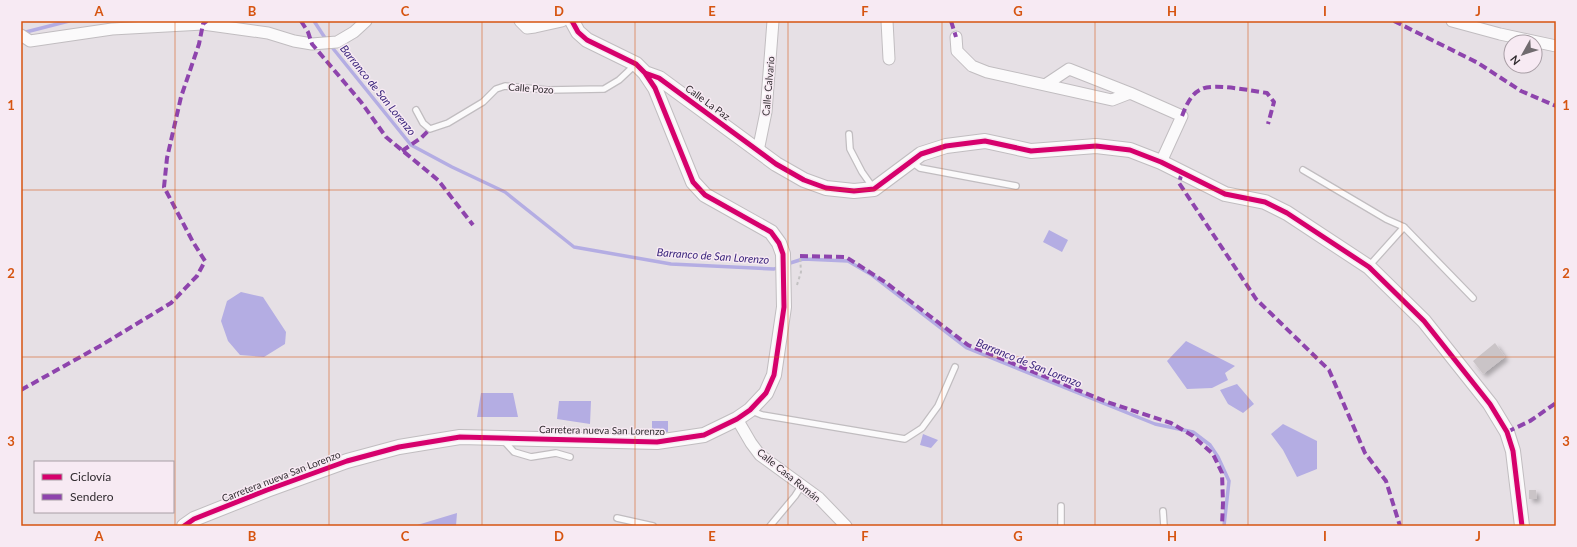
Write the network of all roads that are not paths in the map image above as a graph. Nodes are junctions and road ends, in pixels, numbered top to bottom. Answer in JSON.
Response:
{"nodes":[{"id":1,"x":366,"y":21,"type":"edge"},
{"id":2,"x":520,"y":21,"type":"edge"},
{"id":3,"x":559,"y":21,"type":"edge"},
{"id":4,"x":572,"y":21,"type":"edge"},
{"id":5,"x":773,"y":21,"type":"edge"},
{"id":6,"x":887,"y":21,"type":"edge"},
{"id":7,"x":1452,"y":21,"type":"edge"},
{"id":8,"x":21,"y":35,"type":"edge"},
{"id":9,"x":956,"y":37,"type":"dead end"},
{"id":10,"x":1556,"y":46,"type":"edge"},
{"id":11,"x":889,"y":59,"type":"dead end"},
{"id":12,"x":640,"y":69,"type":"junction"},
{"id":13,"x":1045,"y":85,"type":"junction"},
{"id":14,"x":1130,"y":93,"type":"junction"},
{"id":15,"x":416,"y":110,"type":"dead end"},
{"id":16,"x":849,"y":134,"type":"dead end"},
{"id":17,"x":758,"y":151,"type":"junction"},
{"id":18,"x":911,"y":162,"type":"junction"},
{"id":19,"x":1162,"y":162,"type":"junction"},
{"id":20,"x":1302,"y":170,"type":"dead end"},
{"id":21,"x":1016,"y":186,"type":"dead end"},
{"id":22,"x":874,"y":189,"type":"junction"},
{"id":23,"x":1404,"y":227,"type":"junction"},
{"id":24,"x":1369,"y":266,"type":"junction"},
{"id":25,"x":1473,"y":298,"type":"dead end"},
{"id":26,"x":955,"y":367,"type":"dead end"},
{"id":27,"x":750,"y":410,"type":"junction"},
{"id":28,"x":737,"y":419,"type":"junction"},
{"id":29,"x":501,"y":438,"type":"junction"},
{"id":30,"x":570,"y":457,"type":"dead end"},
{"id":31,"x":802,"y":485,"type":"junction"},
{"id":32,"x":1061,"y":506,"type":"dead end"},
{"id":33,"x":1163,"y":511,"type":"dead end"},
{"id":34,"x":617,"y":518,"type":"dead end"},
{"id":35,"x":184,"y":526,"type":"edge"},
{"id":36,"x":653,"y":526,"type":"edge"},
{"id":37,"x":770,"y":526,"type":"edge"},
{"id":38,"x":846,"y":526,"type":"edge"},
{"id":39,"x":1061,"y":526,"type":"edge"},
{"id":40,"x":1164,"y":526,"type":"edge"},
{"id":41,"x":1522,"y":526,"type":"edge"}],
"edges":[{"from":1,"to":8,"type":"street"},
{"from":2,"to":3,"type":"street"},
{"from":4,"to":12,"type":"street"},
{"from":5,"to":17,"type":"street","name":"Calle Calvario"},
{"from":6,"to":11,"type":"street"},
{"from":7,"to":10,"type":"street"},
{"from":9,"to":13,"type":"street"},
{"from":12,"to":15,"type":"lane","name":"Calle Pozo"},
{"from":12,"to":17,"type":"street","name":"Calle La Paz"},
{"from":12,"to":27,"type":"street","name":"Carretera nueva San Lorenzo"},
{"from":13,"to":14,"type":"street"},
{"from":13,"to":14,"type":"street"},
{"from":14,"to":19,"type":"street"},
{"from":16,"to":22,"type":"lane"},
{"from":17,"to":22,"type":"street","name":"Calle La Paz"},
{"from":18,"to":19,"type":"street"},
{"from":18,"to":21,"type":"lane"},
{"from":18,"to":22,"type":"street"},
{"from":19,"to":24,"type":"street"},
{"from":20,"to":23,"type":"lane"},
{"from":23,"to":24,"type":"lane"},
{"from":23,"to":25,"type":"lane"},
{"from":24,"to":41,"type":"street"},
{"from":26,"to":27,"type":"lane"},
{"from":27,"to":28,"type":"street","name":"Carretera nueva San Lorenzo"},
{"from":28,"to":29,"type":"street","name":"Carretera nueva San Lorenzo"},
{"from":28,"to":31,"type":"street","name":"Calle Casa Román"},
{"from":29,"to":30,"type":"lane"},
{"from":29,"to":35,"type":"street","name":"Carretera nueva San Lorenzo"},
{"from":31,"to":37,"type":"lane"},
{"from":31,"to":38,"type":"street","name":"Calle Casa Román"},
{"from":32,"to":39,"type":"lane"},
{"from":33,"to":40,"type":"lane"},
{"from":34,"to":36,"type":"lane"}]}
